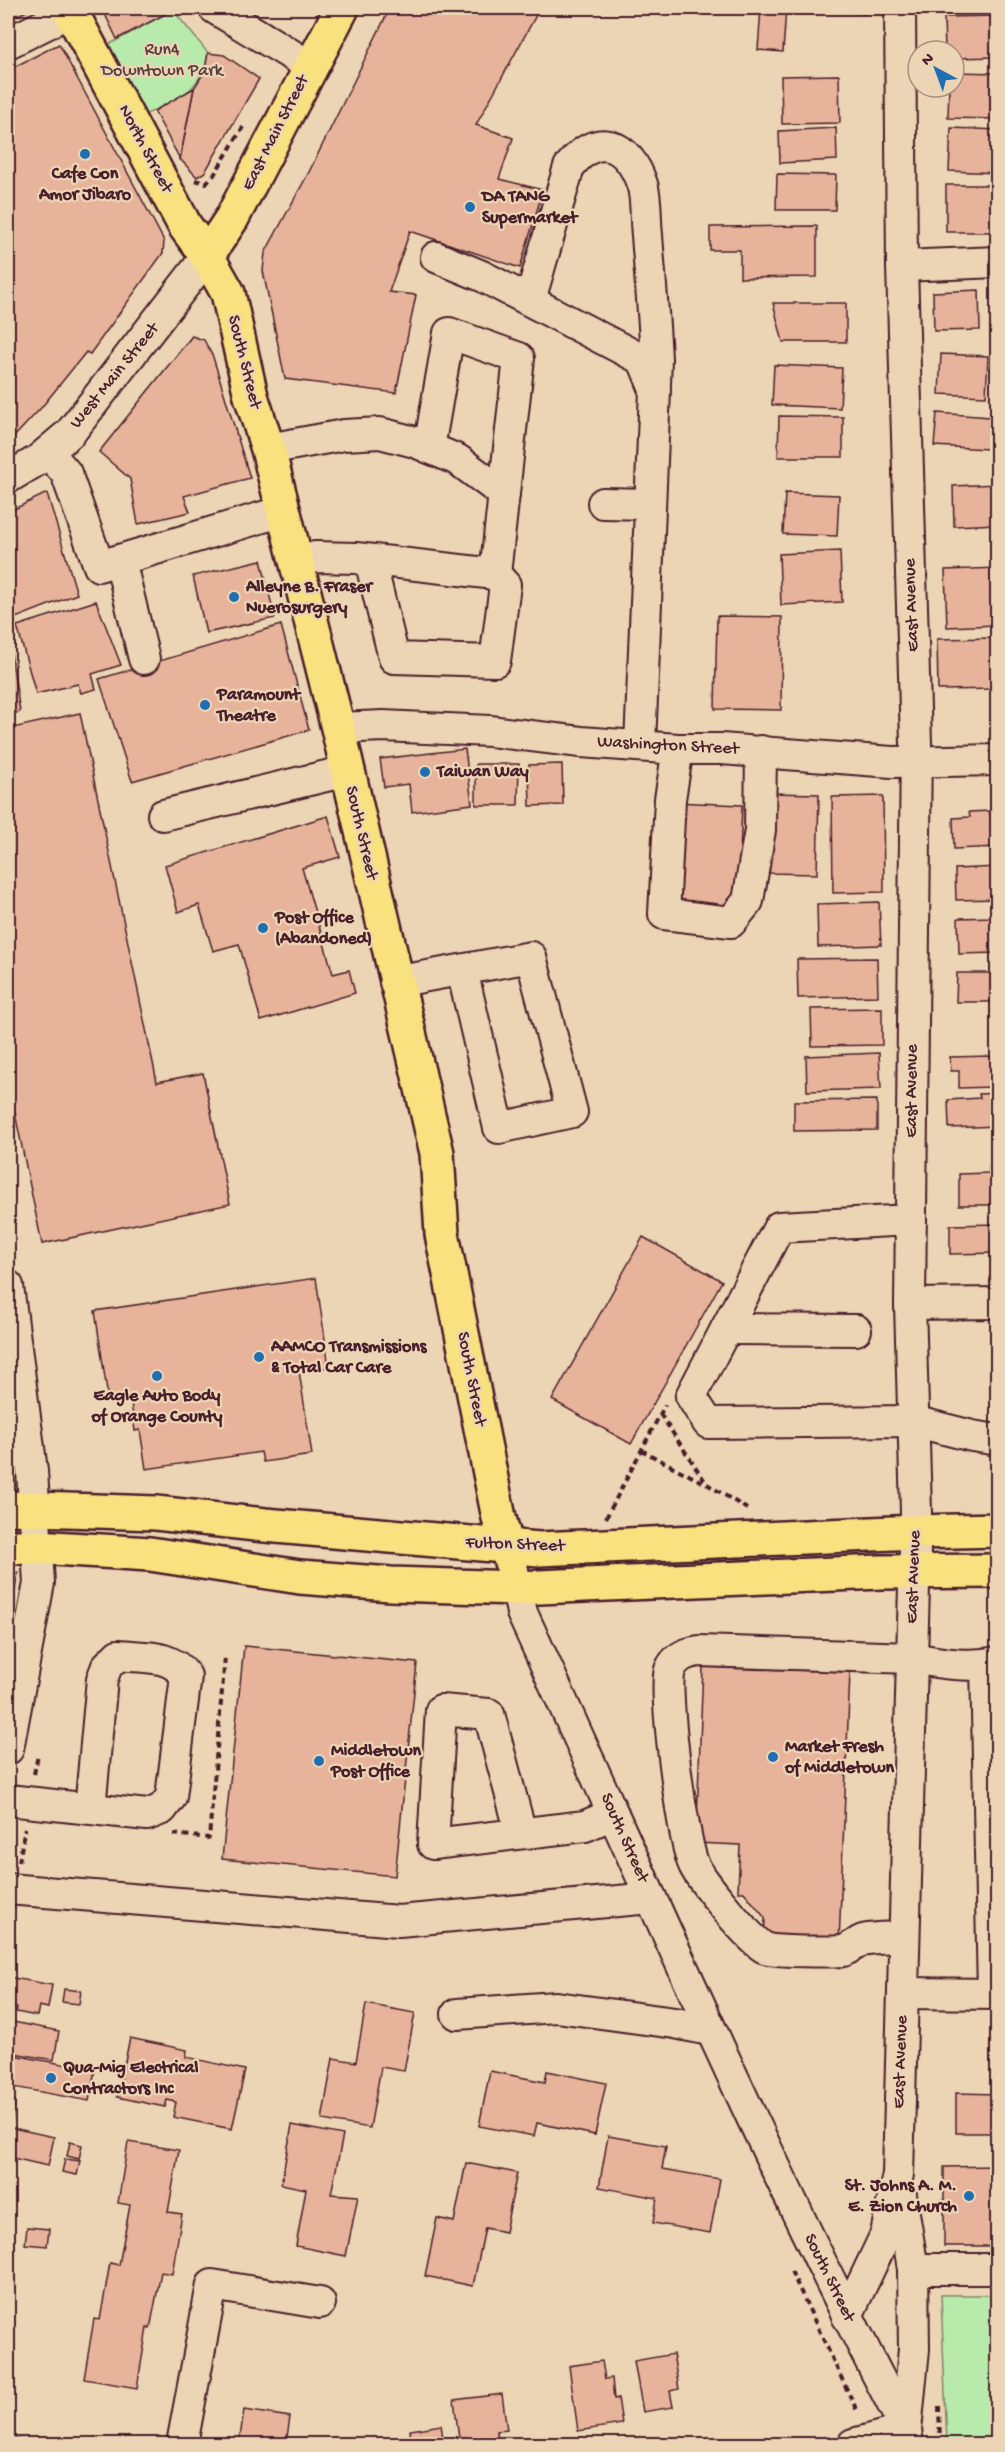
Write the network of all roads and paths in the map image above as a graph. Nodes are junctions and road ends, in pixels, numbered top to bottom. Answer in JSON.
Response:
{"nodes":[{"id":1,"x":214,"y":8,"type":"edge"},
{"id":2,"x":342,"y":8,"type":"edge"},
{"id":3,"x":900,"y":8,"type":"edge"},
{"id":4,"x":60,"y":14,"type":"edge"},
{"id":5,"x":8,"y":43,"type":"edge"},
{"id":6,"x":310,"y":66,"type":"junction"},
{"id":7,"x":244,"y":126,"type":"dead end"},
{"id":8,"x":192,"y":179,"type":"dead end"},
{"id":9,"x":207,"y":256,"type":"junction"},
{"id":10,"x":436,"y":256,"type":"dead end"},
{"id":11,"x":998,"y":262,"type":"edge"},
{"id":12,"x":902,"y":266,"type":"junction"},
{"id":13,"x":530,"y":300,"type":"junction"},
{"id":14,"x":655,"y":390,"type":"junction"},
{"id":15,"x":429,"y":448,"type":"junction"},
{"id":16,"x":268,"y":449,"type":"junction"},
{"id":17,"x":48,"y":452,"type":"junction"},
{"id":18,"x":8,"y":478,"type":"edge"},
{"id":19,"x":504,"y":494,"type":"junction"},
{"id":20,"x":603,"y":503,"type":"dead end"},
{"id":21,"x":650,"y":504,"type":"junction"},
{"id":22,"x":283,"y":511,"type":"junction"},
{"id":23,"x":120,"y":560,"type":"junction"},
{"id":24,"x":370,"y":560,"type":"junction"},
{"id":25,"x":296,"y":564,"type":"junction"},
{"id":26,"x":495,"y":574,"type":"junction"},
{"id":27,"x":144,"y":659,"type":"dead end"},
{"id":28,"x":338,"y":728,"type":"junction"},
{"id":29,"x":640,"y":745,"type":"junction"},
{"id":30,"x":678,"y":749,"type":"junction"},
{"id":31,"x":760,"y":751,"type":"junction"},
{"id":32,"x":998,"y":760,"type":"edge"},
{"id":33,"x":915,"y":761,"type":"junction"},
{"id":34,"x":347,"y":771,"type":"junction"},
{"id":35,"x":163,"y":815,"type":"dead end"},
{"id":36,"x":462,"y":970,"type":"junction"},
{"id":37,"x":395,"y":982,"type":"junction"},
{"id":38,"x":911,"y":1220,"type":"junction"},
{"id":39,"x":8,"y":1286,"type":"edge"},
{"id":40,"x":998,"y":1303,"type":"edge"},
{"id":41,"x":910,"y":1304,"type":"junction"},
{"id":42,"x":726,"y":1329,"type":"junction"},
{"id":43,"x":856,"y":1330,"type":"dead end"},
{"id":44,"x":660,"y":1414,"type":"dead end"},
{"id":45,"x":913,"y":1421,"type":"junction"},
{"id":46,"x":998,"y":1440,"type":"edge"},
{"id":47,"x":641,"y":1450,"type":"dead end"},
{"id":48,"x":706,"y":1484,"type":"junction"},
{"id":49,"x":21,"y":1509,"type":"edge"},
{"id":50,"x":752,"y":1512,"type":"dead end"},
{"id":51,"x":998,"y":1530,"type":"edge"},
{"id":52,"x":915,"y":1532,"type":"junction"},
{"id":53,"x":22,"y":1547,"type":"edge"},
{"id":54,"x":512,"y":1565,"type":"junction"},
{"id":55,"x":998,"y":1571,"type":"edge"},
{"id":56,"x":914,"y":1572,"type":"junction"},
{"id":57,"x":912,"y":1658,"type":"junction"},
{"id":58,"x":992,"y":1663,"type":"edge"},
{"id":59,"x":8,"y":1749,"type":"edge"},
{"id":60,"x":8,"y":1800,"type":"edge"},
{"id":61,"x":90,"y":1809,"type":"junction"},
{"id":62,"x":613,"y":1814,"type":"junction"},
{"id":63,"x":521,"y":1833,"type":"junction"},
{"id":64,"x":8,"y":1888,"type":"edge"},
{"id":65,"x":651,"y":1898,"type":"junction"},
{"id":66,"x":904,"y":1937,"type":"junction"},
{"id":67,"x":903,"y":1993,"type":"junction"},
{"id":68,"x":995,"y":1994,"type":"edge"},
{"id":69,"x":457,"y":2014,"type":"dead end"},
{"id":70,"x":710,"y":2030,"type":"junction"},
{"id":71,"x":898,"y":2174,"type":"junction"},
{"id":72,"x":913,"y":2269,"type":"junction"},
{"id":73,"x":998,"y":2269,"type":"edge"},
{"id":74,"x":320,"y":2303,"type":"dead end"},
{"id":75,"x":846,"y":2316,"type":"junction"},
{"id":76,"x":907,"y":2437,"type":"edge"},
{"id":77,"x":182,"y":2445,"type":"edge"},
{"id":78,"x":853,"y":2445,"type":"edge"}],
"edges":[{"from":1,"to":6,"type":"street"},
{"from":2,"to":6,"type":"main road","name":"East Main Street"},
{"from":3,"to":12,"type":"street","name":"East Avenue"},
{"from":4,"to":5,"type":"street"},
{"from":4,"to":9,"type":"main road","name":"North Street"},
{"from":6,"to":9,"type":"main road","name":"East Main Street"},
{"from":7,"to":8,"type":"path"},
{"from":9,"to":16,"type":"main road","name":"South Street"},
{"from":9,"to":17,"type":"street","name":"West Main Street"},
{"from":10,"to":13,"type":"street"},
{"from":11,"to":12,"type":"street"},
{"from":12,"to":33,"type":"street","name":"East Avenue"},
{"from":13,"to":14,"type":"street"},
{"from":13,"to":14,"type":"street"},
{"from":14,"to":21,"type":"street"},
{"from":15,"to":16,"type":"street"},
{"from":15,"to":19,"type":"street"},
{"from":15,"to":19,"type":"street"},
{"from":16,"to":22,"type":"main road","name":"South Street"},
{"from":17,"to":18,"type":"street","name":"West Main Street"},
{"from":17,"to":23,"type":"street"},
{"from":19,"to":26,"type":"street"},
{"from":20,"to":21,"type":"street"},
{"from":21,"to":29,"type":"street"},
{"from":22,"to":23,"type":"street"},
{"from":22,"to":25,"type":"main road","name":"South Street"},
{"from":23,"to":27,"type":"street"},
{"from":24,"to":25,"type":"street"},
{"from":24,"to":26,"type":"street"},
{"from":24,"to":26,"type":"street"},
{"from":25,"to":28,"type":"main road","name":"South Street"},
{"from":28,"to":29,"type":"street","name":"Washington Street"},
{"from":28,"to":34,"type":"main road","name":"South Street"},
{"from":29,"to":30,"type":"street","name":"Washington Street"},
{"from":30,"to":31,"type":"street","name":"Washington Street"},
{"from":30,"to":31,"type":"street"},
{"from":31,"to":33,"type":"street","name":"Washington Street"},
{"from":32,"to":33,"type":"street","name":"Washington Street"},
{"from":33,"to":38,"type":"street","name":"East Avenue"},
{"from":34,"to":35,"type":"street"},
{"from":34,"to":37,"type":"main road","name":"South Street"},
{"from":36,"to":36,"type":"street"},
{"from":36,"to":37,"type":"street"},
{"from":37,"to":54,"type":"main road","name":"South Street"},
{"from":38,"to":41,"type":"street","name":"East Avenue"},
{"from":38,"to":42,"type":"street"},
{"from":39,"to":49,"type":"street"},
{"from":40,"to":41,"type":"street"},
{"from":41,"to":45,"type":"street","name":"East Avenue"},
{"from":42,"to":43,"type":"street"},
{"from":42,"to":45,"type":"street"},
{"from":44,"to":48,"type":"path"},
{"from":45,"to":46,"type":"street"},
{"from":45,"to":52,"type":"street","name":"East Avenue"},
{"from":47,"to":48,"type":"path"},
{"from":48,"to":50,"type":"path"},
{"from":49,"to":53,"type":"street"},
{"from":49,"to":54,"type":"main road","name":"Fulton Street"},
{"from":51,"to":52,"type":"main road","name":"Fulton Street"},
{"from":52,"to":54,"type":"main road","name":"Fulton Street"},
{"from":52,"to":56,"type":"street","name":"East Avenue"},
{"from":53,"to":54,"type":"main road","name":"Fulton Street"},
{"from":53,"to":59,"type":"street"},
{"from":54,"to":56,"type":"main road","name":"Fulton Street"},
{"from":54,"to":62,"type":"street","name":"South Street"},
{"from":55,"to":56,"type":"main road","name":"Fulton Street"},
{"from":56,"to":57,"type":"street","name":"East Avenue"},
{"from":57,"to":58,"type":"street"},
{"from":57,"to":66,"type":"street","name":"East Avenue"},
{"from":57,"to":66,"type":"street"},
{"from":58,"to":68,"type":"street"},
{"from":60,"to":61,"type":"street"},
{"from":61,"to":61,"type":"street"},
{"from":62,"to":63,"type":"street"},
{"from":62,"to":65,"type":"street","name":"South Street"},
{"from":63,"to":63,"type":"street"},
{"from":64,"to":65,"type":"street"},
{"from":65,"to":70,"type":"street","name":"South Street"},
{"from":66,"to":67,"type":"street","name":"East Avenue"},
{"from":67,"to":68,"type":"street"},
{"from":67,"to":71,"type":"street","name":"East Avenue"},
{"from":69,"to":70,"type":"street"},
{"from":70,"to":75,"type":"street","name":"South Street"},
{"from":71,"to":72,"type":"street","name":"East Avenue"},
{"from":71,"to":75,"type":"street","name":"East Avenue"},
{"from":72,"to":73,"type":"street"},
{"from":72,"to":76,"type":"street","name":"East Avenue"},
{"from":74,"to":77,"type":"street"},
{"from":75,"to":76,"type":"street","name":"South Street"},
{"from":76,"to":78,"type":"street"}]}
